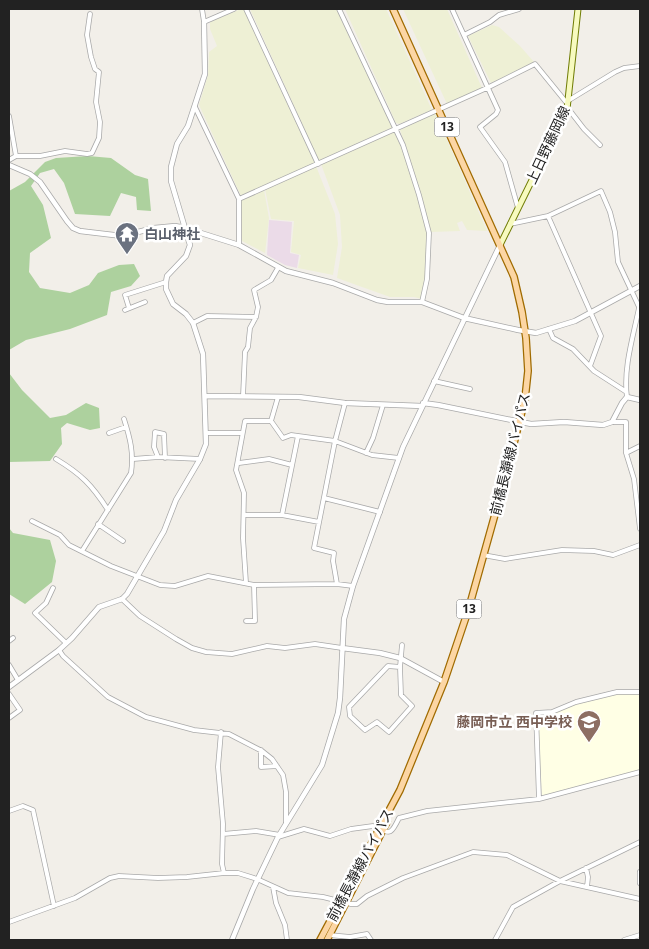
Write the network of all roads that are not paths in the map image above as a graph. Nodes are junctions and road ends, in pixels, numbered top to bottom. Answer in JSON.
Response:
{"nodes":[{"id":1,"x":202,"y":9,"type":"edge"},
{"id":2,"x":234,"y":9,"type":"edge"},
{"id":3,"x":246,"y":9,"type":"edge"},
{"id":4,"x":339,"y":9,"type":"edge"},
{"id":5,"x":393,"y":9,"type":"edge"},
{"id":6,"x":452,"y":9,"type":"edge"},
{"id":7,"x":519,"y":9,"type":"edge"},
{"id":8,"x":578,"y":9,"type":"edge"},
{"id":9,"x":90,"y":14,"type":"dead end"},
{"id":10,"x":204,"y":22,"type":"junction"},
{"id":11,"x":464,"y":35,"type":"junction"},
{"id":12,"x":640,"y":66,"type":"edge"},
{"id":13,"x":489,"y":87,"type":"junction"},
{"id":14,"x":568,"y":105,"type":"junction"},
{"id":15,"x":195,"y":107,"type":"junction"},
{"id":16,"x":439,"y":110,"type":"junction"},
{"id":17,"x":9,"y":116,"type":"edge"},
{"id":18,"x":395,"y":128,"type":"junction"},
{"id":19,"x":600,"y":145,"type":"dead end"},
{"id":20,"x":16,"y":156,"type":"junction"},
{"id":21,"x":9,"y":160,"type":"edge"},
{"id":22,"x":318,"y":164,"type":"junction"},
{"id":23,"x":9,"y":165,"type":"edge"},
{"id":24,"x":239,"y":198,"type":"junction"},
{"id":25,"x":518,"y":208,"type":"junction"},
{"id":26,"x":548,"y":216,"type":"junction"},
{"id":27,"x":510,"y":224,"type":"junction"},
{"id":28,"x":185,"y":228,"type":"junction"},
{"id":29,"x":239,"y":245,"type":"junction"},
{"id":30,"x":500,"y":245,"type":"junction"},
{"id":31,"x":278,"y":268,"type":"junction"},
{"id":32,"x":166,"y":282,"type":"junction"},
{"id":33,"x":640,"y":286,"type":"edge"},
{"id":34,"x":138,"y":291,"type":"junction"},
{"id":35,"x":631,"y":291,"type":"junction"},
{"id":36,"x":422,"y":302,"type":"junction"},
{"id":37,"x":640,"y":309,"type":"edge"},
{"id":38,"x":590,"y":313,"type":"junction"},
{"id":39,"x":256,"y":317,"type":"junction"},
{"id":40,"x":464,"y":318,"type":"junction"},
{"id":41,"x":193,"y":323,"type":"junction"},
{"id":42,"x":549,"y":329,"type":"junction"},
{"id":43,"x":525,"y":332,"type":"junction"},
{"id":44,"x":590,"y":366,"type":"junction"},
{"id":45,"x":434,"y":381,"type":"junction"},
{"id":46,"x":470,"y":389,"type":"dead end"},
{"id":47,"x":625,"y":391,"type":"junction"},
{"id":48,"x":205,"y":396,"type":"junction"},
{"id":49,"x":244,"y":396,"type":"junction"},
{"id":50,"x":278,"y":397,"type":"junction"},
{"id":51,"x":627,"y":397,"type":"junction"},
{"id":52,"x":640,"y":400,"type":"edge"},
{"id":53,"x":345,"y":403,"type":"junction"},
{"id":54,"x":383,"y":405,"type":"junction"},
{"id":55,"x":423,"y":405,"type":"junction"},
{"id":56,"x":124,"y":419,"type":"dead end"},
{"id":57,"x":271,"y":421,"type":"junction"},
{"id":58,"x":520,"y":422,"type":"junction"},
{"id":59,"x":612,"y":422,"type":"junction"},
{"id":60,"x":126,"y":427,"type":"junction"},
{"id":61,"x":109,"y":433,"type":"dead end"},
{"id":62,"x":206,"y":433,"type":"junction"},
{"id":63,"x":242,"y":433,"type":"junction"},
{"id":64,"x":298,"y":436,"type":"junction"},
{"id":65,"x":335,"y":441,"type":"junction"},
{"id":66,"x":640,"y":446,"type":"edge"},
{"id":67,"x":366,"y":453,"type":"junction"},
{"id":68,"x":626,"y":453,"type":"junction"},
{"id":69,"x":158,"y":457,"type":"junction"},
{"id":70,"x":165,"y":458,"type":"junction"},
{"id":71,"x":399,"y":458,"type":"junction"},
{"id":72,"x":56,"y":459,"type":"dead end"},
{"id":73,"x":133,"y":459,"type":"junction"},
{"id":74,"x":200,"y":459,"type":"junction"},
{"id":75,"x":239,"y":464,"type":"junction"},
{"id":76,"x":292,"y":465,"type":"junction"},
{"id":77,"x":324,"y":498,"type":"junction"},
{"id":78,"x":108,"y":510,"type":"junction"},
{"id":79,"x":380,"y":512,"type":"junction"},
{"id":80,"x":244,"y":515,"type":"junction"},
{"id":81,"x":282,"y":515,"type":"junction"},
{"id":82,"x":32,"y":521,"type":"dead end"},
{"id":83,"x":319,"y":522,"type":"junction"},
{"id":84,"x":98,"y":524,"type":"junction"},
{"id":85,"x":640,"y":529,"type":"edge"},
{"id":86,"x":122,"y":541,"type":"dead end"},
{"id":87,"x":640,"y":545,"type":"edge"},
{"id":88,"x":82,"y":551,"type":"junction"},
{"id":89,"x":483,"y":556,"type":"junction"},
{"id":90,"x":138,"y":576,"type":"junction"},
{"id":91,"x":246,"y":583,"type":"junction"},
{"id":92,"x":337,"y":584,"type":"junction"},
{"id":93,"x":254,"y":585,"type":"junction"},
{"id":94,"x":353,"y":586,"type":"junction"},
{"id":95,"x":53,"y":588,"type":"dead end"},
{"id":96,"x":122,"y":599,"type":"junction"},
{"id":97,"x":246,"y":622,"type":"dead end"},
{"id":98,"x":13,"y":638,"type":"dead end"},
{"id":99,"x":9,"y":641,"type":"edge"},
{"id":100,"x":66,"y":643,"type":"junction"},
{"id":101,"x":402,"y":645,"type":"dead end"},
{"id":102,"x":342,"y":648,"type":"junction"},
{"id":103,"x":59,"y":650,"type":"junction"},
{"id":104,"x":400,"y":658,"type":"junction"},
{"id":105,"x":9,"y":665,"type":"edge"},
{"id":106,"x":400,"y":667,"type":"junction"},
{"id":107,"x":18,"y":680,"type":"junction"},
{"id":108,"x":444,"y":682,"type":"junction"},
{"id":109,"x":9,"y":687,"type":"edge"},
{"id":110,"x":640,"y":692,"type":"edge"},
{"id":111,"x":9,"y":694,"type":"edge"},
{"id":112,"x":349,"y":708,"type":"junction"},
{"id":113,"x":338,"y":711,"type":"junction"},
{"id":114,"x":349,"y":714,"type":"junction"},
{"id":115,"x":9,"y":718,"type":"edge"},
{"id":116,"x":221,"y":732,"type":"junction"},
{"id":117,"x":260,"y":750,"type":"junction"},
{"id":118,"x":278,"y":766,"type":"junction"},
{"id":119,"x":640,"y":772,"type":"edge"},
{"id":120,"x":539,"y":799,"type":"junction"},
{"id":121,"x":9,"y":811,"type":"edge"},
{"id":122,"x":286,"y":823,"type":"junction"},
{"id":123,"x":382,"y":830,"type":"junction"},
{"id":124,"x":223,"y":834,"type":"junction"},
{"id":125,"x":279,"y":836,"type":"junction"},
{"id":126,"x":640,"y":842,"type":"edge"},
{"id":127,"x":586,"y":868,"type":"junction"},
{"id":128,"x":640,"y":872,"type":"edge"},
{"id":129,"x":224,"y":873,"type":"junction"},
{"id":130,"x":258,"y":879,"type":"junction"},
{"id":131,"x":560,"y":880,"type":"junction"},
{"id":132,"x":640,"y":883,"type":"edge"},
{"id":133,"x":587,"y":886,"type":"junction"},
{"id":134,"x":273,"y":887,"type":"junction"},
{"id":135,"x":640,"y":899,"type":"edge"},
{"id":136,"x":344,"y":902,"type":"junction"},
{"id":137,"x":54,"y":906,"type":"junction"},
{"id":138,"x":9,"y":922,"type":"edge"},
{"id":139,"x":640,"y":935,"type":"edge"},
{"id":140,"x":328,"y":938,"type":"edge"},
{"id":141,"x":232,"y":940,"type":"edge"},
{"id":142,"x":287,"y":940,"type":"edge"},
{"id":143,"x":320,"y":940,"type":"edge"},
{"id":144,"x":371,"y":940,"type":"edge"},
{"id":145,"x":495,"y":940,"type":"edge"},
{"id":146,"x":624,"y":940,"type":"edge"}],
"edges":[{"from":1,"to":10,"type":"street"},
{"from":2,"to":10,"type":"street"},
{"from":3,"to":22,"type":"street"},
{"from":4,"to":18,"type":"street"},
{"from":5,"to":16,"type":"main road","name":"前橋長瀞線バイパス","number":"13"},
{"from":6,"to":11,"type":"street"},
{"from":7,"to":11,"type":"street"},
{"from":8,"to":14,"type":"main road","name":"上日野藤岡線"},
{"from":9,"to":20,"type":"street"},
{"from":10,"to":15,"type":"street"},
{"from":11,"to":13,"type":"street"},
{"from":12,"to":14,"type":"street"},
{"from":13,"to":14,"type":"street"},
{"from":13,"to":16,"type":"street"},
{"from":13,"to":25,"type":"street"},
{"from":14,"to":19,"type":"street"},
{"from":14,"to":25,"type":"main road","name":"上日野藤岡線"},
{"from":15,"to":24,"type":"street"},
{"from":15,"to":28,"type":"street"},
{"from":16,"to":18,"type":"street"},
{"from":16,"to":30,"type":"main road","name":"前橋長瀞線バイパス","number":"13"},
{"from":17,"to":20,"type":"street"},
{"from":18,"to":22,"type":"street"},
{"from":18,"to":36,"type":"street"},
{"from":20,"to":21,"type":"street"},
{"from":22,"to":24,"type":"street"},
{"from":23,"to":28,"type":"street"},
{"from":24,"to":29,"type":"street"},
{"from":25,"to":27,"type":"main road","name":"上日野藤岡線"},
{"from":26,"to":27,"type":"street"},
{"from":26,"to":35,"type":"street"},
{"from":26,"to":38,"type":"street"},
{"from":27,"to":30,"type":"main road","name":"上日野藤岡線"},
{"from":28,"to":29,"type":"street"},
{"from":28,"to":32,"type":"street"},
{"from":29,"to":31,"type":"street"},
{"from":30,"to":40,"type":"street"},
{"from":30,"to":43,"type":"main road","name":"前橋長瀞線バイパス","number":"13"},
{"from":31,"to":36,"type":"street"},
{"from":31,"to":39,"type":"street"},
{"from":32,"to":34,"type":"street"},
{"from":32,"to":41,"type":"street"},
{"from":33,"to":35,"type":"street"},
{"from":34,"to":34,"type":"street"},
{"from":35,"to":37,"type":"street"},
{"from":35,"to":38,"type":"street"},
{"from":36,"to":40,"type":"street"},
{"from":37,"to":47,"type":"street"},
{"from":38,"to":42,"type":"street"},
{"from":38,"to":44,"type":"street"},
{"from":39,"to":41,"type":"street"},
{"from":39,"to":49,"type":"street"},
{"from":40,"to":43,"type":"street"},
{"from":40,"to":45,"type":"street"},
{"from":41,"to":48,"type":"street"},
{"from":42,"to":43,"type":"street"},
{"from":42,"to":44,"type":"street"},
{"from":43,"to":58,"type":"main road","name":"前橋長瀞線バイパス","number":"13"},
{"from":44,"to":47,"type":"street"},
{"from":45,"to":46,"type":"street"},
{"from":45,"to":55,"type":"street"},
{"from":47,"to":51,"type":"street"},
{"from":48,"to":49,"type":"street"},
{"from":48,"to":62,"type":"street"},
{"from":49,"to":50,"type":"street"},
{"from":50,"to":53,"type":"street"},
{"from":50,"to":57,"type":"street"},
{"from":51,"to":52,"type":"street"},
{"from":51,"to":59,"type":"street"},
{"from":53,"to":54,"type":"street"},
{"from":53,"to":65,"type":"street"},
{"from":54,"to":55,"type":"street"},
{"from":54,"to":67,"type":"street"},
{"from":55,"to":58,"type":"street"},
{"from":55,"to":71,"type":"street"},
{"from":56,"to":60,"type":"street"},
{"from":57,"to":63,"type":"street"},
{"from":57,"to":64,"type":"street"},
{"from":58,"to":59,"type":"street"},
{"from":58,"to":89,"type":"main road","name":"前橋長瀞線バイパス","number":"13"},
{"from":59,"to":68,"type":"street"},
{"from":60,"to":61,"type":"street"},
{"from":60,"to":73,"type":"street"},
{"from":62,"to":63,"type":"street"},
{"from":62,"to":74,"type":"street"},
{"from":63,"to":75,"type":"street"},
{"from":64,"to":65,"type":"street"},
{"from":64,"to":76,"type":"street"},
{"from":65,"to":67,"type":"street"},
{"from":65,"to":77,"type":"street"},
{"from":66,"to":68,"type":"street"},
{"from":67,"to":71,"type":"street"},
{"from":68,"to":85,"type":"street"},
{"from":69,"to":70,"type":"street"},
{"from":69,"to":70,"type":"street"},
{"from":69,"to":73,"type":"street"},
{"from":70,"to":74,"type":"street"},
{"from":71,"to":79,"type":"street"},
{"from":72,"to":78,"type":"street"},
{"from":73,"to":78,"type":"street"},
{"from":74,"to":90,"type":"street"},
{"from":75,"to":76,"type":"street"},
{"from":75,"to":80,"type":"street"},
{"from":76,"to":81,"type":"street"},
{"from":77,"to":79,"type":"street"},
{"from":77,"to":83,"type":"street"},
{"from":78,"to":84,"type":"street"},
{"from":79,"to":94,"type":"street"},
{"from":80,"to":81,"type":"street"},
{"from":80,"to":91,"type":"street"},
{"from":81,"to":83,"type":"street"},
{"from":82,"to":88,"type":"street"},
{"from":83,"to":92,"type":"street"},
{"from":84,"to":86,"type":"street"},
{"from":84,"to":88,"type":"street"},
{"from":87,"to":89,"type":"street"},
{"from":88,"to":90,"type":"street"},
{"from":89,"to":108,"type":"main road","name":"前橋長瀞線バイパス","number":"13"},
{"from":90,"to":91,"type":"street"},
{"from":90,"to":96,"type":"street"},
{"from":91,"to":93,"type":"street"},
{"from":92,"to":93,"type":"street"},
{"from":92,"to":94,"type":"street"},
{"from":93,"to":97,"type":"street"},
{"from":94,"to":102,"type":"street"},
{"from":95,"to":100,"type":"street"},
{"from":96,"to":100,"type":"street"},
{"from":96,"to":102,"type":"street"},
{"from":98,"to":99,"type":"street"},
{"from":100,"to":103,"type":"street"},
{"from":101,"to":104,"type":"street"},
{"from":102,"to":104,"type":"street"},
{"from":102,"to":113,"type":"street"},
{"from":103,"to":107,"type":"street"},
{"from":103,"to":116,"type":"street"},
{"from":104,"to":106,"type":"street"},
{"from":104,"to":108,"type":"street"},
{"from":105,"to":107,"type":"street"},
{"from":106,"to":112,"type":"street"},
{"from":106,"to":114,"type":"street"},
{"from":107,"to":109,"type":"street"},
{"from":108,"to":123,"type":"main road","name":"前橋長瀞線バイパス","number":"13"},
{"from":110,"to":120,"type":"street"},
{"from":111,"to":115,"type":"street"},
{"from":112,"to":113,"type":"street"},
{"from":112,"to":114,"type":"street"},
{"from":113,"to":114,"type":"street"},
{"from":113,"to":122,"type":"street"},
{"from":116,"to":117,"type":"street"},
{"from":116,"to":124,"type":"street"},
{"from":117,"to":118,"type":"street"},
{"from":117,"to":118,"type":"street"},
{"from":118,"to":122,"type":"street"},
{"from":119,"to":120,"type":"street"},
{"from":120,"to":123,"type":"street"},
{"from":121,"to":137,"type":"street"},
{"from":122,"to":125,"type":"street"},
{"from":123,"to":125,"type":"street"},
{"from":123,"to":136,"type":"main road","name":"前橋長瀞線バイパス","number":"13"},
{"from":124,"to":125,"type":"street"},
{"from":124,"to":129,"type":"street"},
{"from":125,"to":130,"type":"street"},
{"from":126,"to":127,"type":"street"},
{"from":127,"to":131,"type":"street"},
{"from":127,"to":133,"type":"street"},
{"from":128,"to":132,"type":"street"},
{"from":129,"to":130,"type":"street"},
{"from":129,"to":137,"type":"street"},
{"from":130,"to":134,"type":"street"},
{"from":130,"to":141,"type":"street"},
{"from":131,"to":133,"type":"street"},
{"from":131,"to":136,"type":"street"},
{"from":131,"to":145,"type":"street"},
{"from":133,"to":135,"type":"street"},
{"from":134,"to":136,"type":"street"},
{"from":134,"to":142,"type":"street"},
{"from":136,"to":140,"type":"main road","name":"前橋長瀞線バイパス","number":"13"},
{"from":136,"to":143,"type":"main road","name":"前橋長瀞線バイパス","number":"13"},
{"from":137,"to":138,"type":"street"},
{"from":139,"to":146,"type":"street"},
{"from":140,"to":144,"type":"street"}]}
